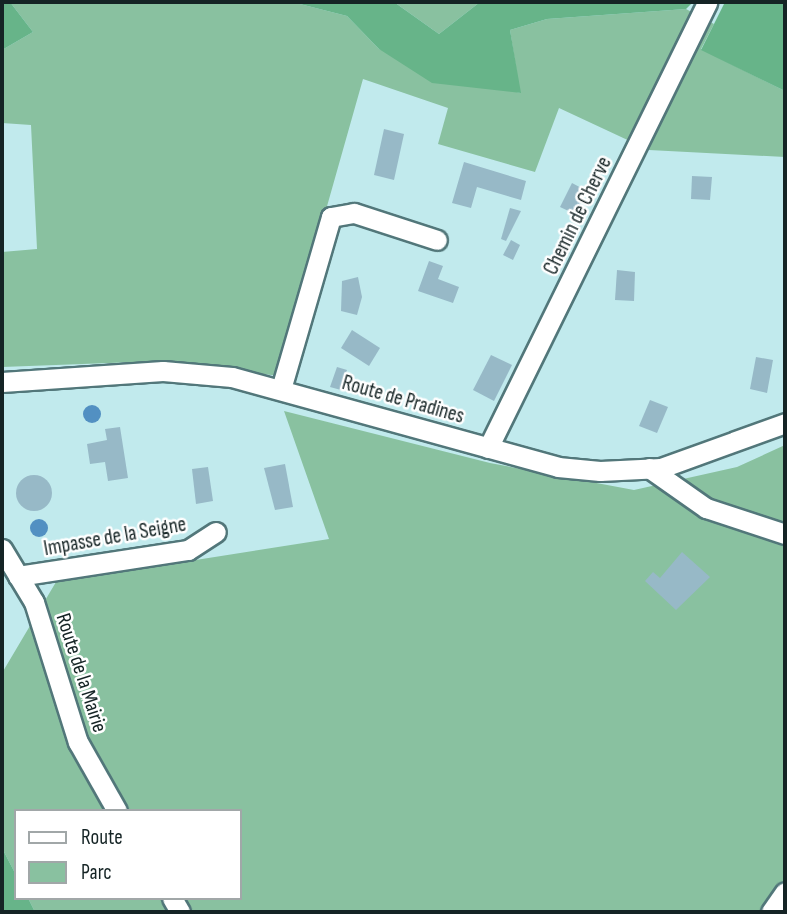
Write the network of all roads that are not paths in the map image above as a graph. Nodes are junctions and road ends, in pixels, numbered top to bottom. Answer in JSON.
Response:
{"nodes":[{"id":1,"x":707,"y":2,"type":"edge"},
{"id":2,"x":437,"y":240,"type":"dead end"},
{"id":3,"x":2,"y":382,"type":"edge"},
{"id":4,"x":281,"y":389,"type":"junction"},
{"id":5,"x":785,"y":423,"type":"edge"},
{"id":6,"x":488,"y":448,"type":"junction"},
{"id":7,"x":649,"y":468,"type":"junction"},
{"id":8,"x":216,"y":532,"type":"dead end"},
{"id":9,"x":785,"y":534,"type":"edge"},
{"id":10,"x":7,"y":562,"type":"edge"},
{"id":11,"x":116,"y":809,"type":"edge"},
{"id":12,"x":785,"y":892,"type":"edge"},
{"id":13,"x":771,"y":912,"type":"edge"}],
"edges":[{"from":1,"to":6,"type":"street","name":"Chemin de Cherve"},
{"from":2,"to":4,"type":"street"},
{"from":3,"to":4,"type":"street","name":"Route de Pradines"},
{"from":4,"to":6,"type":"street","name":"Route de Pradines"},
{"from":5,"to":7,"type":"street","name":"Route de Pradines"},
{"from":6,"to":7,"type":"street","name":"Route de Pradines"},
{"from":7,"to":9,"type":"street"},
{"from":8,"to":10,"type":"street","name":"Impasse de la Seigne"},
{"from":10,"to":11,"type":"street","name":"Route de la Mairie"},
{"from":12,"to":13,"type":"street"}]}
